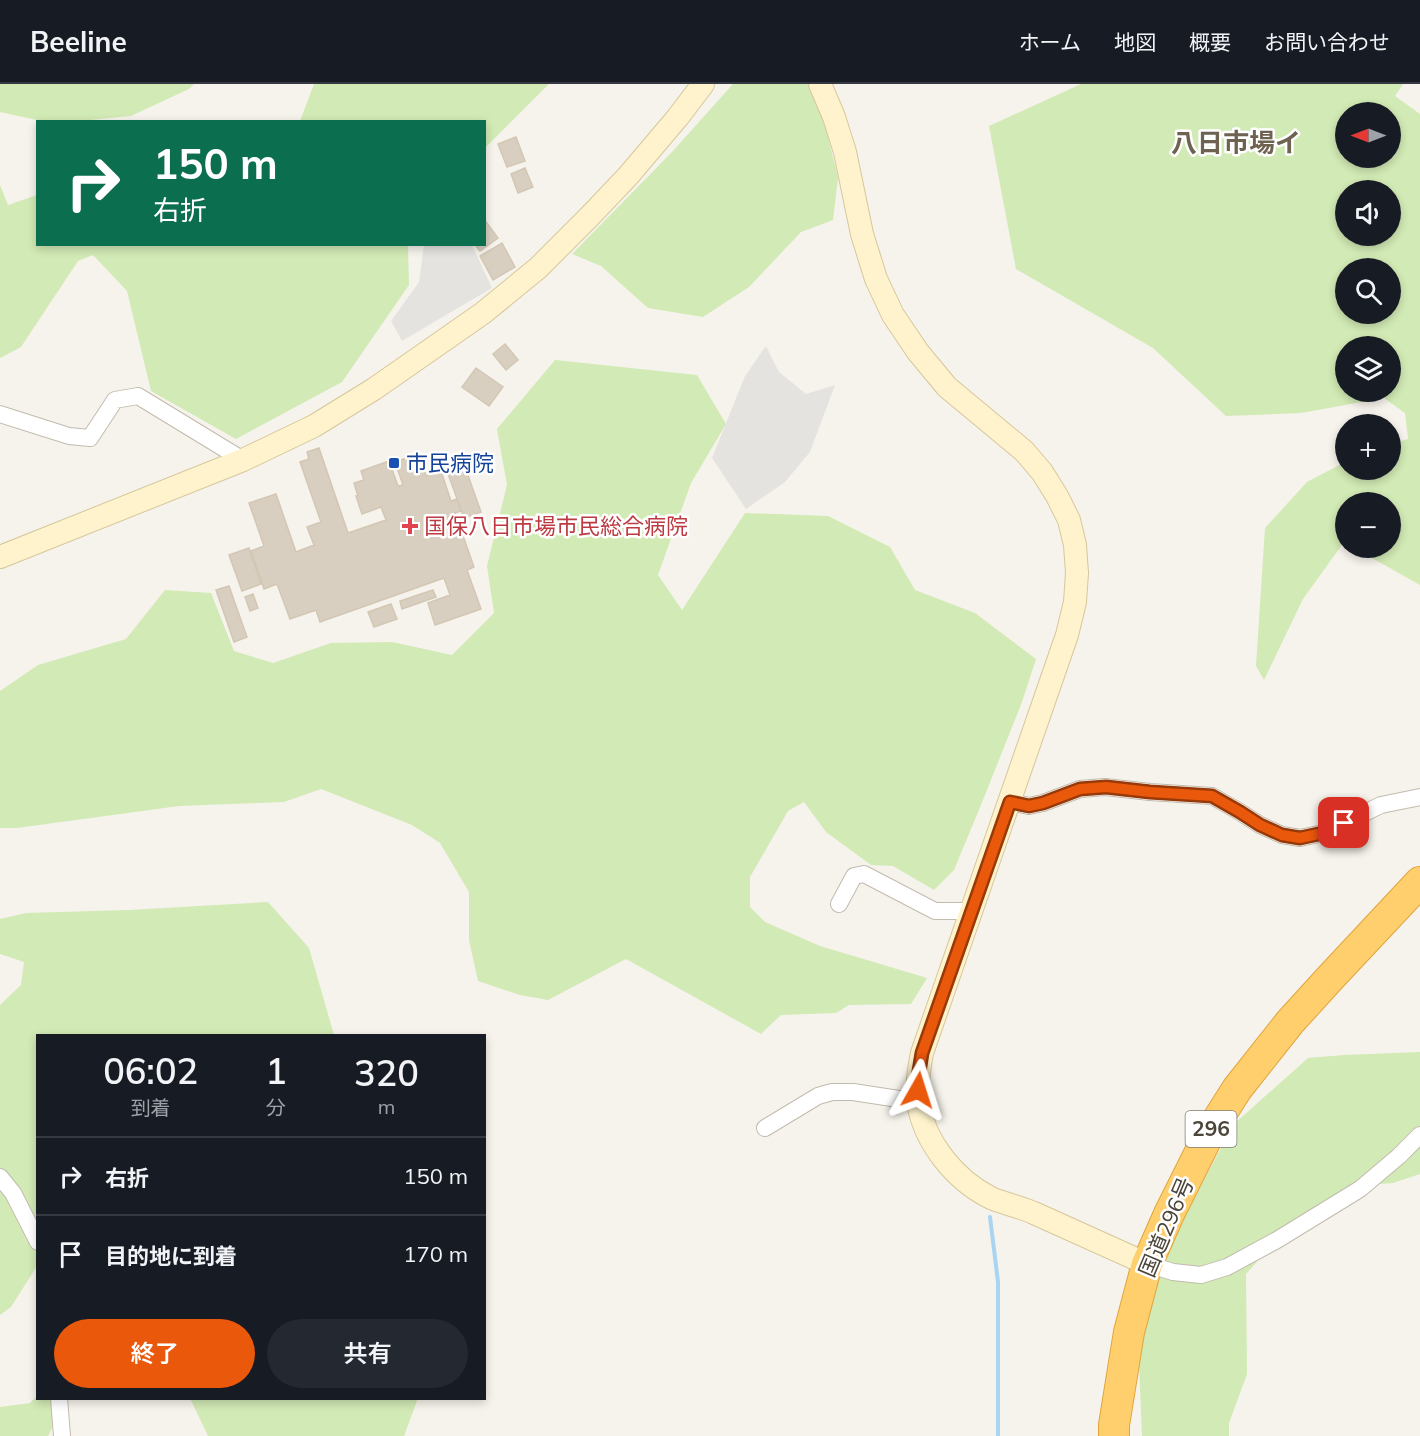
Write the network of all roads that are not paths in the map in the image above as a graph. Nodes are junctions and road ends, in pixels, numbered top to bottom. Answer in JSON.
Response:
{"nodes":[{"id":1,"x":703,"y":84,"type":"edge"},
{"id":2,"x":820,"y":84,"type":"edge"},
{"id":3,"x":0,"y":414,"type":"edge"},
{"id":4,"x":243,"y":460,"type":"junction"},
{"id":5,"x":0,"y":557,"type":"edge"},
{"id":6,"x":1420,"y":797,"type":"edge"},
{"id":7,"x":1010,"y":802,"type":"junction"},
{"id":8,"x":1420,"y":882,"type":"edge"},
{"id":9,"x":839,"y":904,"type":"dead end"},
{"id":10,"x":972,"y":911,"type":"junction"},
{"id":11,"x":918,"y":1102,"type":"junction"},
{"id":12,"x":765,"y":1128,"type":"dead end"},
{"id":13,"x":1420,"y":1135,"type":"edge"},
{"id":14,"x":0,"y":1177,"type":"edge"},
{"id":15,"x":36,"y":1238,"type":"edge"},
{"id":16,"x":1147,"y":1264,"type":"junction"},
{"id":17,"x":59,"y":1400,"type":"edge"},
{"id":18,"x":62,"y":1436,"type":"edge"},
{"id":19,"x":1114,"y":1436,"type":"edge"}],
"edges":[{"from":1,"to":4,"type":"street"},
{"from":2,"to":7,"type":"street"},
{"from":3,"to":4,"type":"street"},
{"from":4,"to":5,"type":"street"},
{"from":6,"to":7,"type":"street"},
{"from":7,"to":10,"type":"street"},
{"from":8,"to":16,"type":"highway","name":"国道296号","number":"296"},
{"from":9,"to":10,"type":"street"},
{"from":10,"to":11,"type":"street"},
{"from":11,"to":12,"type":"street"},
{"from":11,"to":16,"type":"street"},
{"from":13,"to":16,"type":"street"},
{"from":14,"to":15,"type":"street"},
{"from":16,"to":19,"type":"highway","name":"国道296号","number":"296"},
{"from":17,"to":18,"type":"street"}]}
